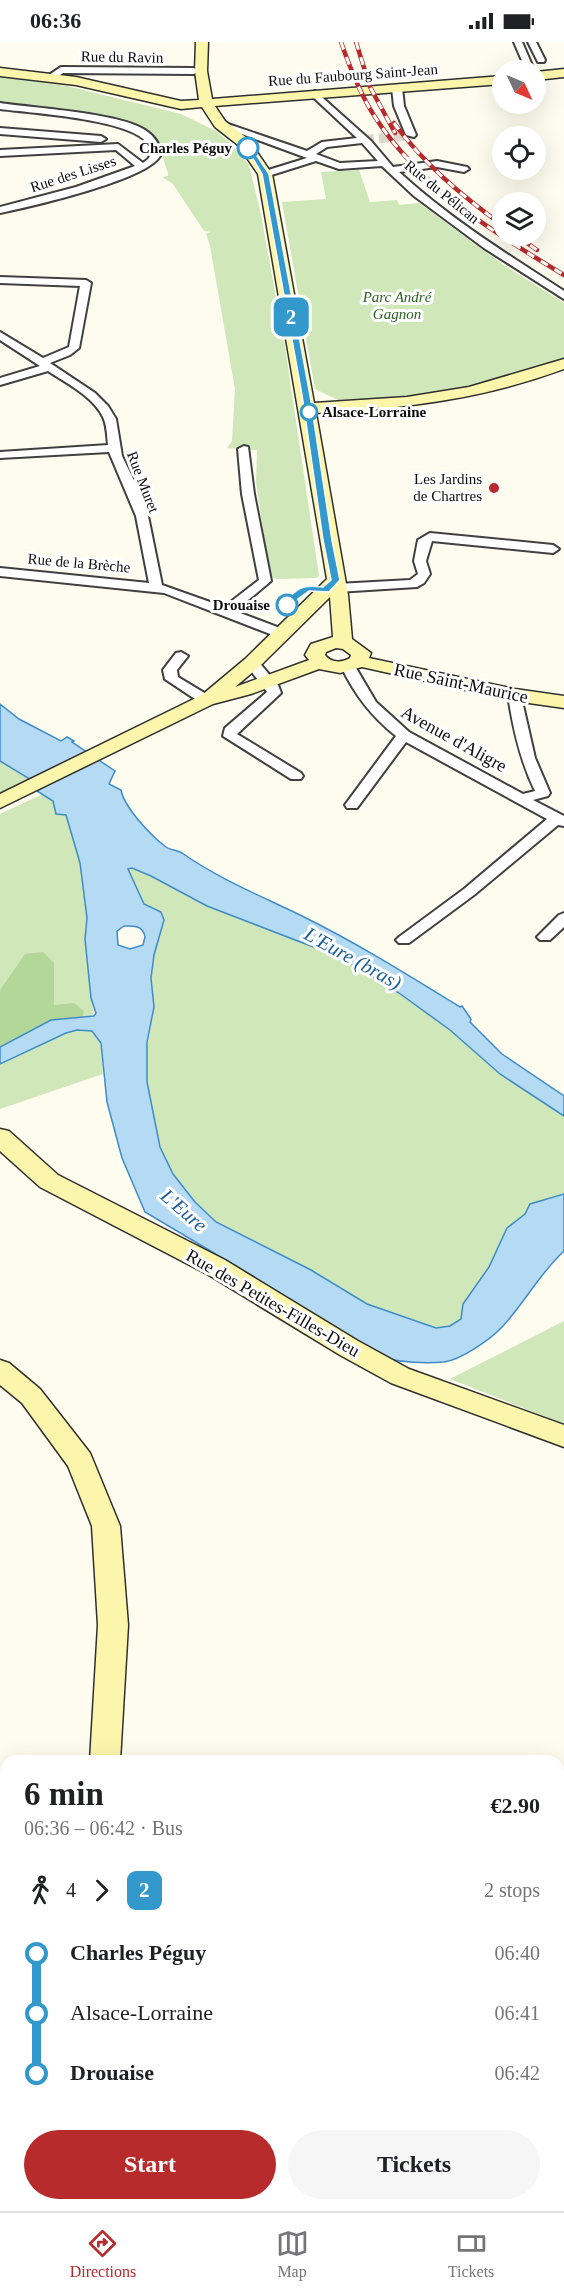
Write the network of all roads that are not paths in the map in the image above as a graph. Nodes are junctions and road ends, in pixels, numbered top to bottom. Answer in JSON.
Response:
{"nodes":[{"id":1,"x":202,"y":42,"type":"edge"},
{"id":2,"x":518,"y":42,"type":"edge"},
{"id":3,"x":532,"y":42,"type":"edge"},
{"id":4,"x":526,"y":60,"type":"edge"},
{"id":5,"x":541,"y":60,"type":"dead end"},
{"id":6,"x":194,"y":71,"type":"dead end"},
{"id":7,"x":0,"y":72,"type":"edge"},
{"id":8,"x":564,"y":73,"type":"edge"},
{"id":9,"x":546,"y":75,"type":"edge"},
{"id":10,"x":52,"y":77,"type":"junction"},
{"id":11,"x":492,"y":81,"type":"edge"},
{"id":12,"x":397,"y":88,"type":"junction"},
{"id":13,"x":315,"y":94,"type":"junction"},
{"id":14,"x":164,"y":102,"type":"junction"},
{"id":15,"x":206,"y":103,"type":"junction"},
{"id":16,"x":0,"y":106,"type":"edge"},
{"id":17,"x":223,"y":125,"type":"junction"},
{"id":18,"x":0,"y":131,"type":"edge"},
{"id":19,"x":411,"y":135,"type":"dead end"},
{"id":20,"x":364,"y":140,"type":"junction"},
{"id":21,"x":118,"y":147,"type":"junction"},
{"id":22,"x":0,"y":153,"type":"edge"},
{"id":23,"x":313,"y":157,"type":"junction"},
{"id":24,"x":141,"y":166,"type":"junction"},
{"id":25,"x":388,"y":167,"type":"junction"},
{"id":26,"x":464,"y":169,"type":"dead end"},
{"id":27,"x":266,"y":174,"type":"junction"},
{"id":28,"x":0,"y":210,"type":"edge"},
{"id":29,"x":0,"y":280,"type":"edge"},
{"id":30,"x":564,"y":296,"type":"edge"},
{"id":31,"x":0,"y":335,"type":"edge"},
{"id":32,"x":6,"y":345,"type":"edge"},
{"id":33,"x":46,"y":364,"type":"junction"},
{"id":34,"x":564,"y":364,"type":"edge"},
{"id":35,"x":0,"y":382,"type":"edge"},
{"id":36,"x":308,"y":408,"type":"junction"},
{"id":37,"x":114,"y":448,"type":"junction"},
{"id":38,"x":244,"y":449,"type":"dead end"},
{"id":39,"x":0,"y":455,"type":"edge"},
{"id":40,"x":553,"y":549,"type":"dead end"},
{"id":41,"x":0,"y":572,"type":"edge"},
{"id":42,"x":337,"y":584,"type":"junction"},
{"id":43,"x":156,"y":587,"type":"junction"},
{"id":44,"x":226,"y":612,"type":"junction"},
{"id":45,"x":282,"y":634,"type":"junction"},
{"id":46,"x":326,"y":651,"type":"junction"},
{"id":47,"x":181,"y":656,"type":"dead end"},
{"id":48,"x":252,"y":663,"type":"junction"},
{"id":49,"x":353,"y":664,"type":"junction"},
{"id":50,"x":268,"y":681,"type":"junction"},
{"id":51,"x":515,"y":695,"type":"junction"},
{"id":52,"x":206,"y":700,"type":"junction"},
{"id":53,"x":564,"y":702,"type":"edge"},
{"id":54,"x":404,"y":735,"type":"junction"},
{"id":55,"x":296,"y":776,"type":"dead end"},
{"id":56,"x":523,"y":798,"type":"junction"},
{"id":57,"x":0,"y":802,"type":"edge"},
{"id":58,"x":352,"y":805,"type":"dead end"},
{"id":59,"x":560,"y":820,"type":"edge"},
{"id":60,"x":564,"y":918,"type":"edge"},
{"id":61,"x":545,"y":937,"type":"dead end"},
{"id":62,"x":404,"y":940,"type":"dead end"},
{"id":63,"x":0,"y":1137,"type":"edge"},
{"id":64,"x":0,"y":1370,"type":"edge"},
{"id":65,"x":564,"y":1436,"type":"edge"},
{"id":66,"x":105,"y":1755,"type":"edge"}],
"edges":[{"from":1,"to":15,"type":"main road"},
{"from":2,"to":4,"type":"street"},
{"from":3,"to":5,"type":"street"},
{"from":6,"to":10,"type":"street","name":"Rue du Ravin"},
{"from":7,"to":10,"type":"main road"},
{"from":8,"to":9,"type":"main road"},
{"from":10,"to":14,"type":"main road"},
{"from":11,"to":12,"type":"main road","name":"Rue du Faubourg Saint-Jean"},
{"from":12,"to":13,"type":"main road","name":"Rue du Faubourg Saint-Jean"},
{"from":12,"to":19,"type":"street"},
{"from":13,"to":15,"type":"main road","name":"Rue du Faubourg Saint-Jean"},
{"from":13,"to":20,"type":"street","name":"Rue du Pélican"},
{"from":14,"to":15,"type":"main road","name":"Rue du Faubourg Saint-Jean"},
{"from":14,"to":17,"type":"main road"},
{"from":15,"to":17,"type":"main road"},
{"from":16,"to":24,"type":"street","name":"Rue des Lisses"},
{"from":17,"to":23,"type":"street"},
{"from":17,"to":27,"type":"main road"},
{"from":18,"to":21,"type":"street"},
{"from":20,"to":23,"type":"street"},
{"from":20,"to":25,"type":"street","name":"Rue du Pélican"},
{"from":21,"to":22,"type":"street"},
{"from":21,"to":24,"type":"street"},
{"from":23,"to":25,"type":"street"},
{"from":23,"to":27,"type":"street"},
{"from":24,"to":28,"type":"street","name":"Rue des Lisses"},
{"from":25,"to":26,"type":"street"},
{"from":25,"to":30,"type":"street","name":"Rue du Pélican"},
{"from":27,"to":36,"type":"main road"},
{"from":29,"to":33,"type":"street"},
{"from":31,"to":32,"type":"street","name":"Rue Muret"},
{"from":32,"to":33,"type":"street","name":"Rue Muret"},
{"from":33,"to":35,"type":"street"},
{"from":33,"to":37,"type":"street","name":"Rue Muret"},
{"from":34,"to":36,"type":"main road"},
{"from":36,"to":42,"type":"main road"},
{"from":37,"to":39,"type":"street"},
{"from":37,"to":43,"type":"street","name":"Rue Muret"},
{"from":38,"to":44,"type":"street"},
{"from":40,"to":42,"type":"street"},
{"from":41,"to":43,"type":"street","name":"Rue de la Brèche"},
{"from":42,"to":45,"type":"main road"},
{"from":42,"to":46,"type":"main road"},
{"from":43,"to":44,"type":"street","name":"Rue de la Brèche"},
{"from":44,"to":45,"type":"street","name":"Rue de la Brèche"},
{"from":45,"to":46,"type":"main road"},
{"from":45,"to":48,"type":"main road"},
{"from":46,"to":49,"type":"main road","name":"Rue Saint-Maurice"},
{"from":46,"to":49,"type":"main road"},
{"from":46,"to":50,"type":"main road"},
{"from":47,"to":52,"type":"street"},
{"from":48,"to":50,"type":"street"},
{"from":48,"to":52,"type":"main road"},
{"from":49,"to":51,"type":"main road","name":"Rue Saint-Maurice"},
{"from":49,"to":54,"type":"street","name":"Avenue d'Aligre"},
{"from":50,"to":52,"type":"main road"},
{"from":50,"to":55,"type":"street"},
{"from":51,"to":53,"type":"main road","name":"Rue Saint-Maurice"},
{"from":51,"to":56,"type":"street"},
{"from":52,"to":57,"type":"main road"},
{"from":54,"to":56,"type":"street","name":"Avenue d'Aligre"},
{"from":54,"to":58,"type":"street"},
{"from":56,"to":59,"type":"street","name":"Avenue d'Aligre"},
{"from":59,"to":62,"type":"street"},
{"from":60,"to":61,"type":"street"},
{"from":63,"to":65,"type":"main road","name":"Rue des Petites-Filles-Dieu"},
{"from":64,"to":66,"type":"main road"}]}
